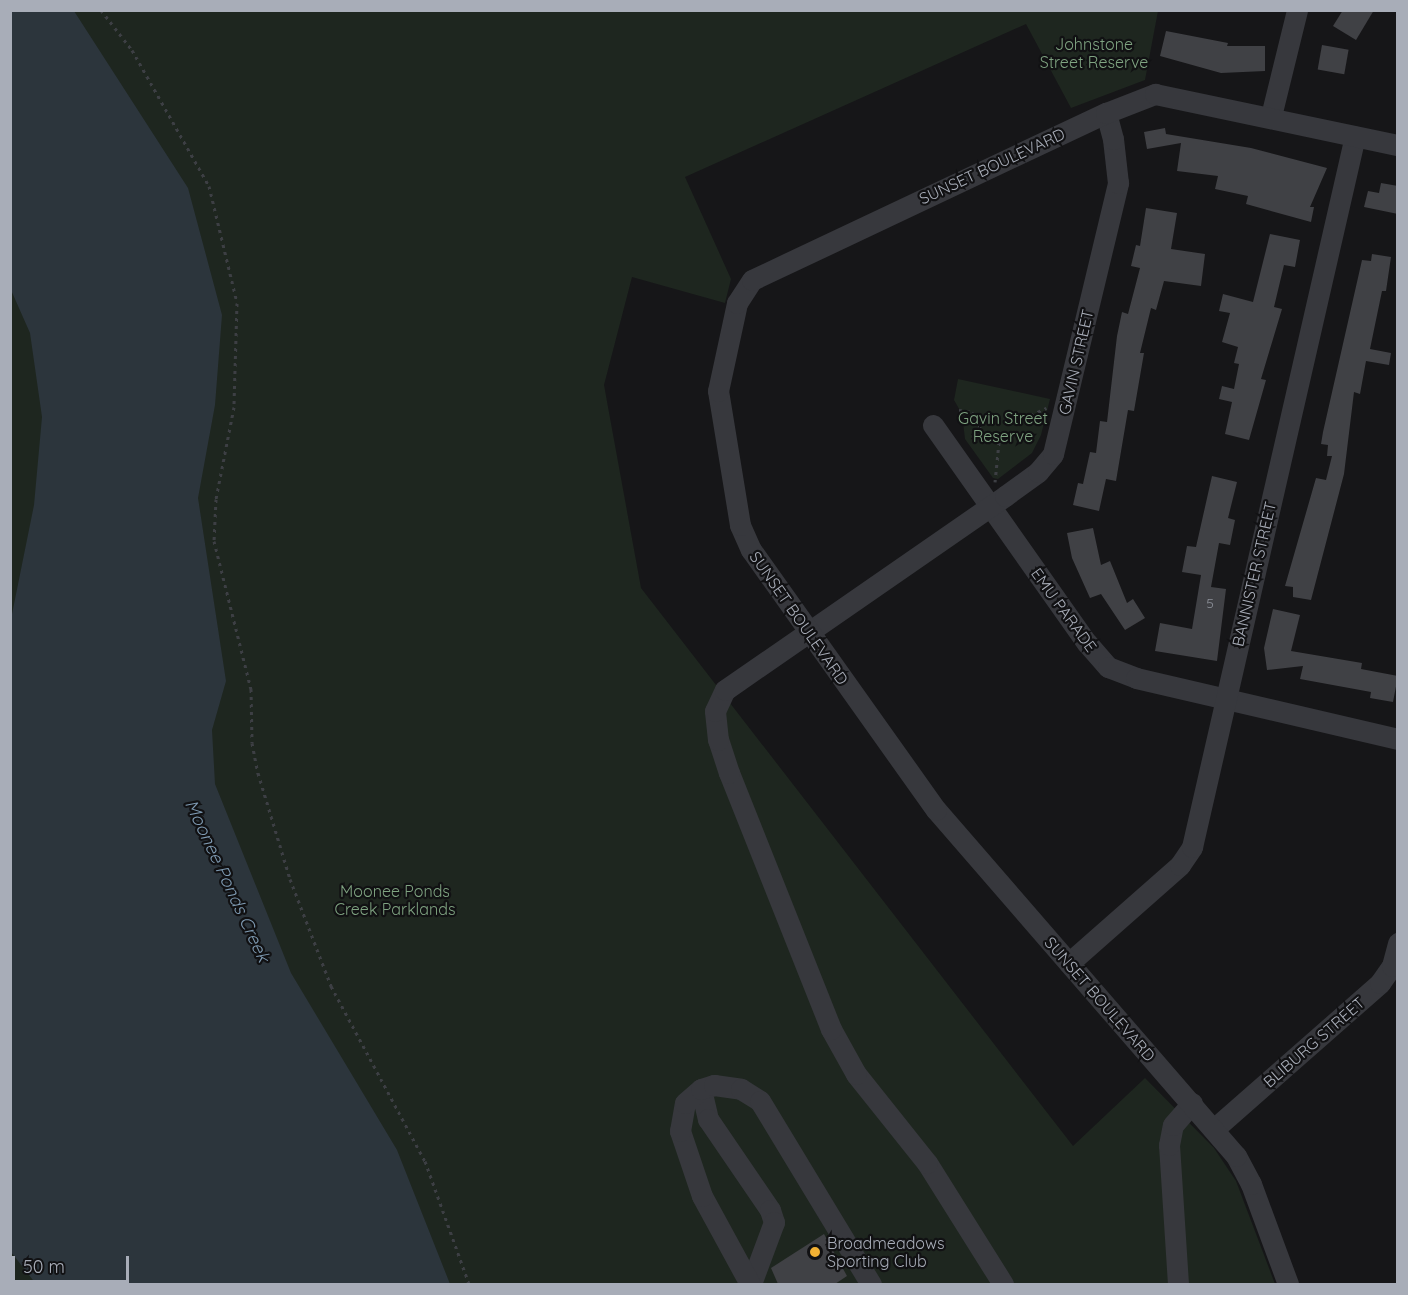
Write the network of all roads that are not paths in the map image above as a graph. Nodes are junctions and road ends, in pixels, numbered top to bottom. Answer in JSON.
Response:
{"nodes":[{"id":1,"x":1297,"y":10,"type":"edge"},
{"id":2,"x":1106,"y":113,"type":"junction"},
{"id":3,"x":1271,"y":116,"type":"junction"},
{"id":4,"x":1355,"y":136,"type":"junction"},
{"id":5,"x":1398,"y":145,"type":"edge"},
{"id":6,"x":933,"y":425,"type":"dead end"},
{"id":7,"x":990,"y":506,"type":"junction"},
{"id":8,"x":809,"y":633,"type":"junction"},
{"id":9,"x":1226,"y":700,"type":"junction"},
{"id":10,"x":1398,"y":739,"type":"edge"},
{"id":11,"x":1398,"y":943,"type":"edge"},
{"id":12,"x":1069,"y":963,"type":"junction"},
{"id":13,"x":1395,"y":966,"type":"edge"},
{"id":14,"x":701,"y":1089,"type":"junction"},
{"id":15,"x":1192,"y":1103,"type":"junction"},
{"id":16,"x":1214,"y":1129,"type":"junction"},
{"id":17,"x":750,"y":1284,"type":"edge"},
{"id":18,"x":871,"y":1284,"type":"edge"},
{"id":19,"x":1003,"y":1284,"type":"edge"},
{"id":20,"x":1178,"y":1284,"type":"edge"},
{"id":21,"x":1288,"y":1284,"type":"edge"}],
"edges":[{"from":1,"to":3,"type":"street"},
{"from":2,"to":3,"type":"street","name":"SUNSET BOULEVARD"},
{"from":2,"to":7,"type":"street","name":"GAVIN STREET"},
{"from":2,"to":8,"type":"street","name":"SUNSET BOULEVARD"},
{"from":3,"to":4,"type":"street","name":"SUNSET BOULEVARD"},
{"from":4,"to":5,"type":"street"},
{"from":4,"to":9,"type":"street","name":"BANNISTER STREET"},
{"from":6,"to":7,"type":"street","name":"EMU PARADE"},
{"from":7,"to":8,"type":"street","name":"GAVIN STREET"},
{"from":7,"to":9,"type":"street","name":"EMU PARADE"},
{"from":8,"to":12,"type":"street","name":"SUNSET BOULEVARD"},
{"from":8,"to":19,"type":"street","name":"GAVIN STREET"},
{"from":9,"to":10,"type":"street","name":"EMU PARADE"},
{"from":9,"to":12,"type":"street","name":"BANNISTER STREET"},
{"from":11,"to":13,"type":"street","name":"BLIBURG STREET"},
{"from":12,"to":15,"type":"street","name":"SUNSET BOULEVARD"},
{"from":13,"to":16,"type":"street","name":"BLIBURG STREET"},
{"from":14,"to":17,"type":"street"},
{"from":14,"to":17,"type":"street"},
{"from":14,"to":18,"type":"street"},
{"from":15,"to":16,"type":"street","name":"SUNSET BOULEVARD"},
{"from":15,"to":20,"type":"street"},
{"from":16,"to":21,"type":"street","name":"SUNSET BOULEVARD"}]}
